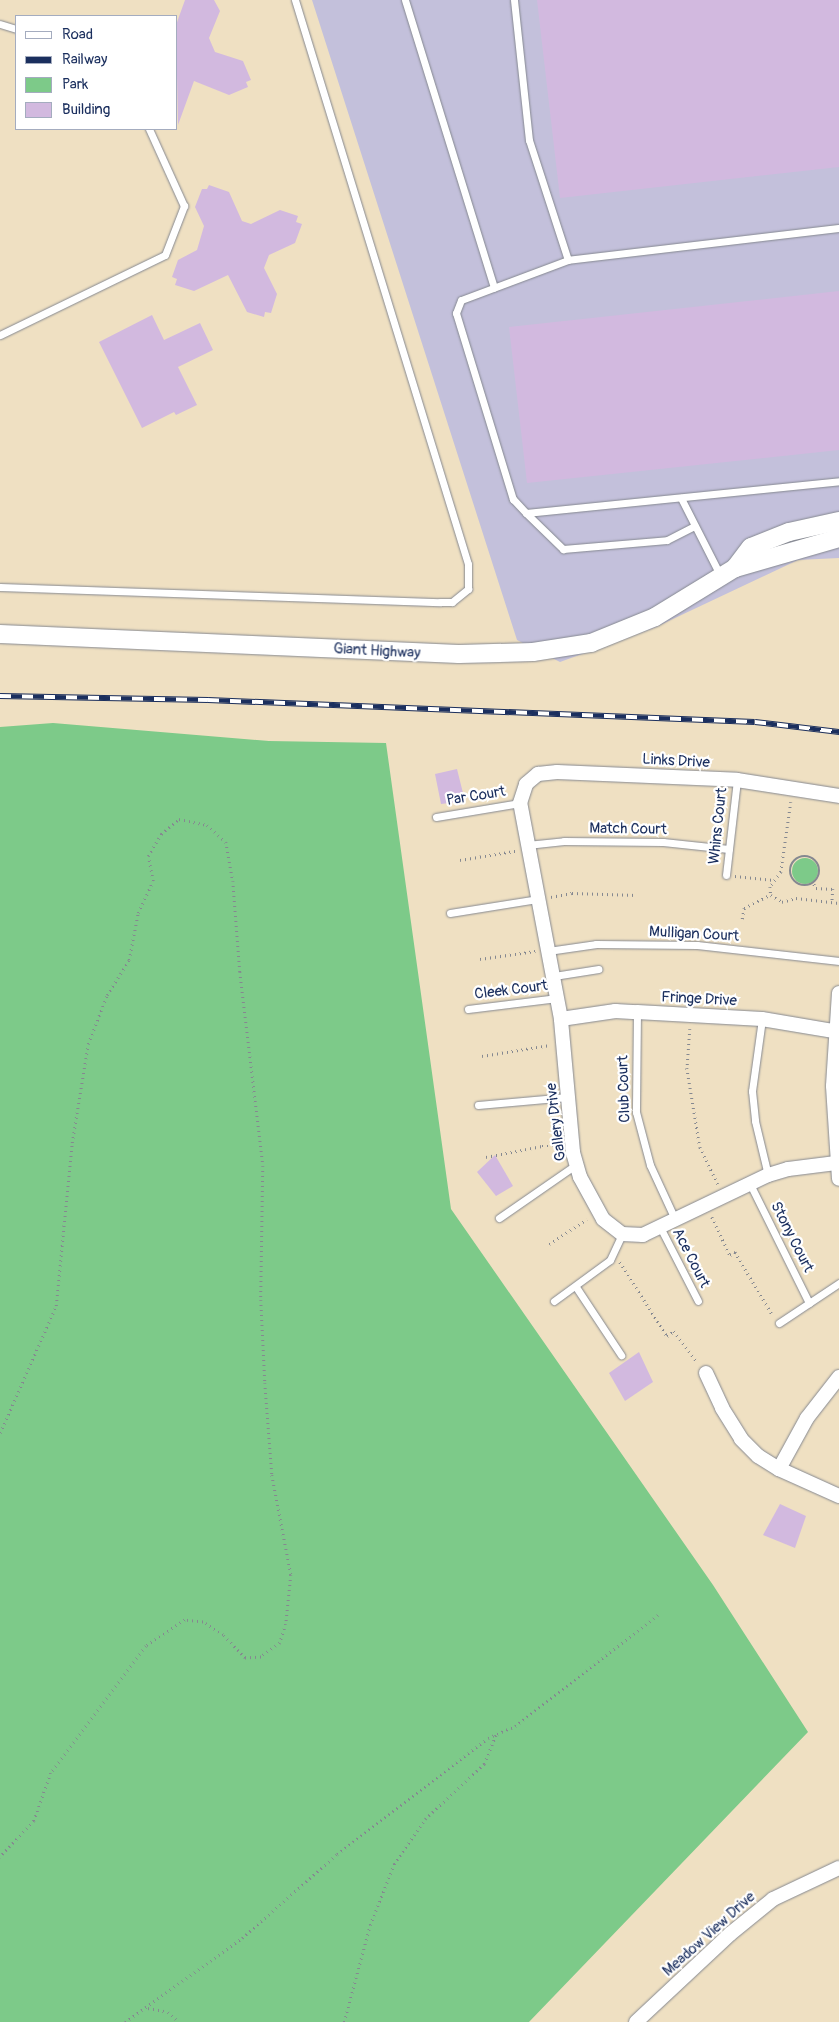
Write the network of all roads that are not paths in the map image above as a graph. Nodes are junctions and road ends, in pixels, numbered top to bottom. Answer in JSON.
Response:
{"nodes":[{"id":1,"x":295,"y":0,"type":"edge"},
{"id":2,"x":406,"y":0,"type":"edge"},
{"id":3,"x":514,"y":0,"type":"edge"},
{"id":4,"x":0,"y":24,"type":"edge"},
{"id":5,"x":15,"y":29,"type":"edge"},
{"id":6,"x":149,"y":130,"type":"edge"},
{"id":7,"x":839,"y":228,"type":"edge"},
{"id":8,"x":568,"y":260,"type":"junction"},
{"id":9,"x":494,"y":288,"type":"junction"},
{"id":10,"x":0,"y":335,"type":"edge"},
{"id":11,"x":839,"y":481,"type":"edge"},
{"id":12,"x":681,"y":498,"type":"junction"},
{"id":13,"x":526,"y":513,"type":"junction"},
{"id":14,"x":839,"y":521,"type":"edge"},
{"id":15,"x":695,"y":526,"type":"junction"},
{"id":16,"x":839,"y":538,"type":"edge"},
{"id":17,"x":728,"y":572,"type":"junction"},
{"id":18,"x":0,"y":587,"type":"edge"},
{"id":19,"x":0,"y":634,"type":"edge"},
{"id":20,"x":737,"y":780,"type":"junction"},
{"id":21,"x":839,"y":796,"type":"edge"},
{"id":22,"x":521,"y":799,"type":"junction"},
{"id":23,"x":436,"y":816,"type":"dead end"},
{"id":24,"x":527,"y":847,"type":"junction"},
{"id":25,"x":729,"y":849,"type":"junction"},
{"id":26,"x":726,"y":876,"type":"road end"},
{"id":27,"x":537,"y":899,"type":"junction"},
{"id":28,"x":450,"y":913,"type":"dead end"},
{"id":29,"x":548,"y":951,"type":"junction"},
{"id":30,"x":839,"y":962,"type":"edge"},
{"id":31,"x":598,"y":969,"type":"dead end"},
{"id":32,"x":554,"y":976,"type":"junction"},
{"id":33,"x":839,"y":993,"type":"edge"},
{"id":34,"x":557,"y":998,"type":"junction"},
{"id":35,"x":468,"y":1009,"type":"dead end"},
{"id":36,"x":838,"y":1009,"type":"edge"},
{"id":37,"x":637,"y":1012,"type":"junction"},
{"id":38,"x":561,"y":1019,"type":"junction"},
{"id":39,"x":762,"y":1019,"type":"junction"},
{"id":40,"x":834,"y":1031,"type":"junction"},
{"id":41,"x":568,"y":1097,"type":"junction"},
{"id":42,"x":478,"y":1105,"type":"dead end"},
{"id":43,"x":837,"y":1132,"type":"edge"},
{"id":44,"x":836,"y":1163,"type":"junction"},
{"id":45,"x":577,"y":1164,"type":"junction"},
{"id":46,"x":768,"y":1175,"type":"junction"},
{"id":47,"x":839,"y":1179,"type":"edge"},
{"id":48,"x":750,"y":1184,"type":"junction"},
{"id":49,"x":499,"y":1218,"type":"dead end"},
{"id":50,"x":675,"y":1219,"type":"junction"},
{"id":51,"x":660,"y":1227,"type":"junction"},
{"id":52,"x":622,"y":1234,"type":"junction"},
{"id":53,"x":839,"y":1283,"type":"edge"},
{"id":54,"x":576,"y":1287,"type":"junction"},
{"id":55,"x":554,"y":1301,"type":"dead end"},
{"id":56,"x":698,"y":1301,"type":"dead end"},
{"id":57,"x":809,"y":1303,"type":"junction"},
{"id":58,"x":779,"y":1323,"type":"road end"},
{"id":59,"x":621,"y":1355,"type":"dead end"},
{"id":60,"x":706,"y":1373,"type":"road end"},
{"id":61,"x":839,"y":1377,"type":"edge"},
{"id":62,"x":779,"y":1469,"type":"junction"},
{"id":63,"x":839,"y":1496,"type":"edge"},
{"id":64,"x":839,"y":1868,"type":"edge"},
{"id":65,"x":636,"y":2022,"type":"edge"}],
"edges":[{"from":1,"to":18,"type":"lane"},
{"from":2,"to":9,"type":"lane"},
{"from":3,"to":8,"type":"lane"},
{"from":4,"to":5,"type":"lane"},
{"from":6,"to":10,"type":"lane"},
{"from":7,"to":8,"type":"lane"},
{"from":8,"to":9,"type":"lane"},
{"from":9,"to":13,"type":"lane"},
{"from":11,"to":12,"type":"lane"},
{"from":12,"to":13,"type":"lane"},
{"from":12,"to":15,"type":"lane"},
{"from":13,"to":15,"type":"lane"},
{"from":14,"to":17,"type":"street","name":"Giant Highway"},
{"from":15,"to":17,"type":"lane"},
{"from":16,"to":17,"type":"street","name":"Giant Highway"},
{"from":17,"to":19,"type":"street","name":"Giant Highway"},
{"from":20,"to":21,"type":"street","name":"Links Drive"},
{"from":20,"to":22,"type":"street","name":"Links Drive"},
{"from":20,"to":25,"type":"lane","name":"Whins Court"},
{"from":22,"to":23,"type":"lane","name":"Par Court"},
{"from":22,"to":24,"type":"street","name":"Gallery Drive"},
{"from":24,"to":25,"type":"lane","name":"Match Court"},
{"from":24,"to":27,"type":"street","name":"Gallery Drive"},
{"from":25,"to":26,"type":"lane","name":"Whins Court"},
{"from":27,"to":28,"type":"lane"},
{"from":27,"to":29,"type":"street","name":"Gallery Drive"},
{"from":29,"to":30,"type":"lane","name":"Mulligan Court"},
{"from":29,"to":32,"type":"street","name":"Gallery Drive"},
{"from":31,"to":32,"type":"lane"},
{"from":32,"to":34,"type":"street","name":"Gallery Drive"},
{"from":33,"to":36,"type":"street"},
{"from":34,"to":35,"type":"lane","name":"Cleek Court"},
{"from":34,"to":38,"type":"street","name":"Gallery Drive"},
{"from":36,"to":40,"type":"street"},
{"from":37,"to":38,"type":"street","name":"Fringe Drive"},
{"from":37,"to":39,"type":"street","name":"Fringe Drive"},
{"from":37,"to":50,"type":"lane","name":"Club Court"},
{"from":38,"to":41,"type":"street","name":"Gallery Drive"},
{"from":39,"to":40,"type":"street","name":"Fringe Drive"},
{"from":39,"to":46,"type":"lane"},
{"from":40,"to":43,"type":"street"},
{"from":41,"to":42,"type":"lane"},
{"from":41,"to":45,"type":"street","name":"Gallery Drive"},
{"from":43,"to":44,"type":"street"},
{"from":44,"to":46,"type":"street"},
{"from":44,"to":47,"type":"street"},
{"from":45,"to":49,"type":"lane"},
{"from":45,"to":52,"type":"street","name":"Gallery Drive"},
{"from":46,"to":48,"type":"street"},
{"from":48,"to":50,"type":"street"},
{"from":48,"to":57,"type":"lane","name":"Stony Court"},
{"from":50,"to":51,"type":"street"},
{"from":51,"to":52,"type":"street"},
{"from":51,"to":56,"type":"lane","name":"Ace Court"},
{"from":52,"to":54,"type":"lane"},
{"from":53,"to":57,"type":"lane"},
{"from":54,"to":55,"type":"lane"},
{"from":54,"to":59,"type":"lane"},
{"from":57,"to":58,"type":"lane"},
{"from":60,"to":62,"type":"street"},
{"from":61,"to":62,"type":"street"},
{"from":62,"to":63,"type":"street"},
{"from":64,"to":65,"type":"street","name":"Meadow View Drive"}]}
